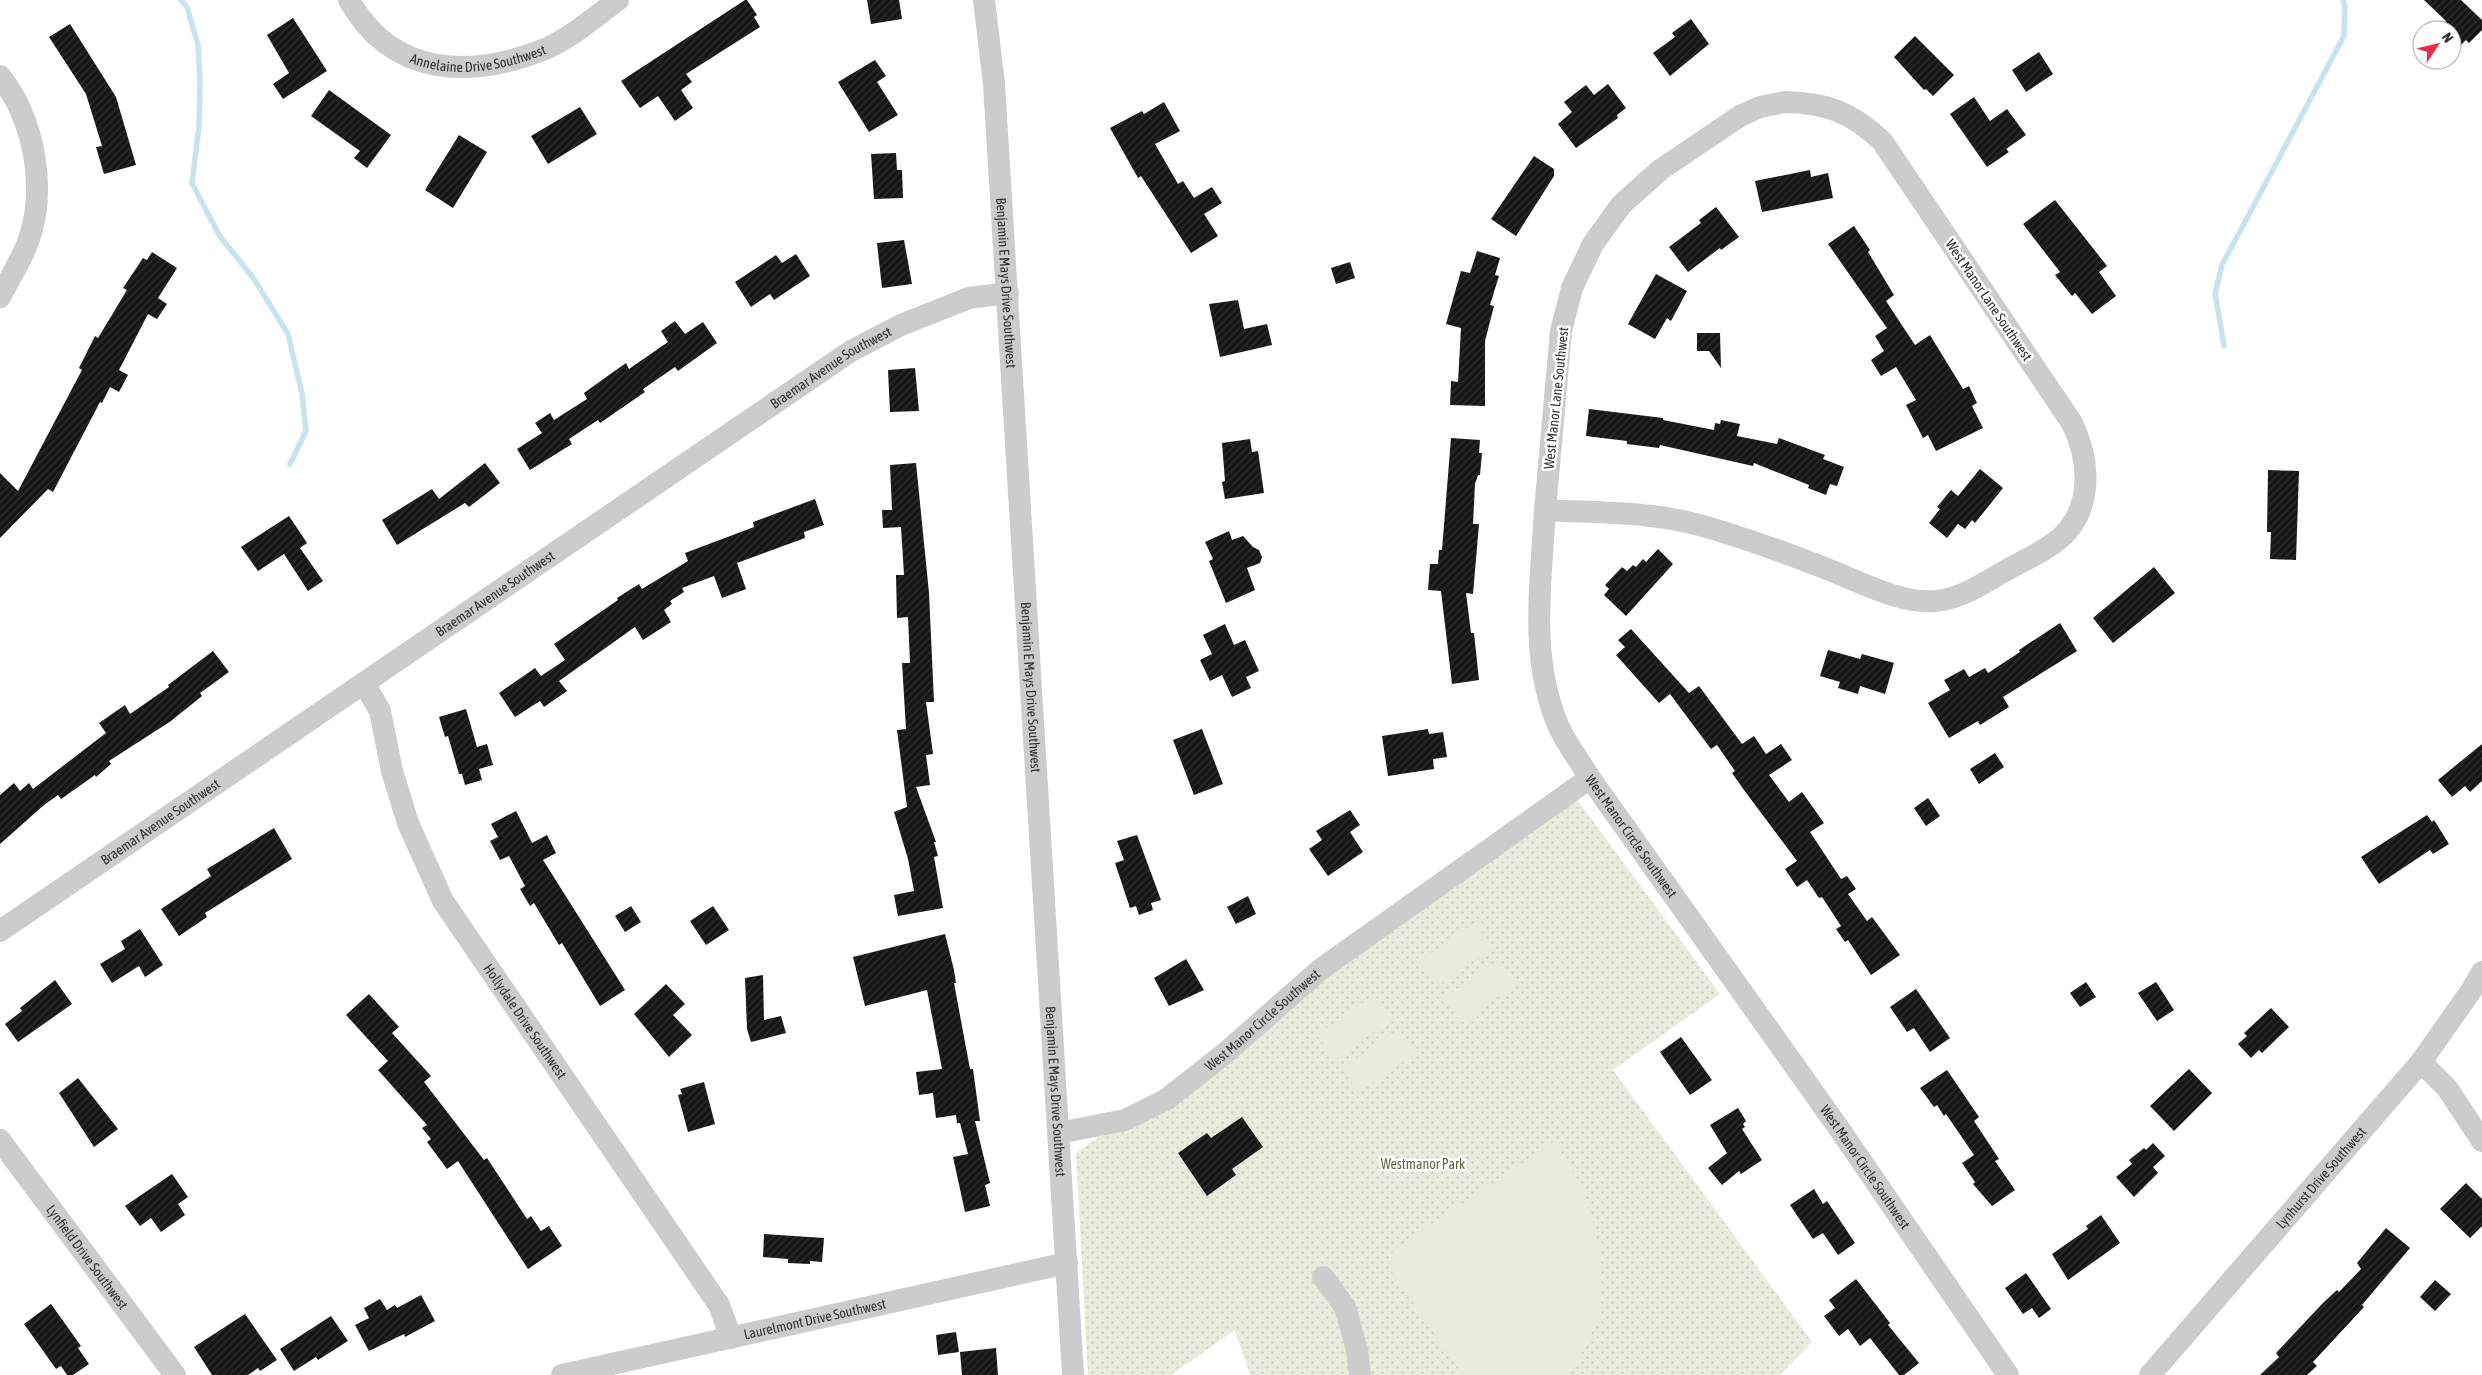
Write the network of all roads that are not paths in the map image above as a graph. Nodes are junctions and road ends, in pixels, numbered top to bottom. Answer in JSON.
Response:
{"nodes":[{"id":1,"x":349,"y":0,"type":"edge"},
{"id":2,"x":618,"y":0,"type":"edge"},
{"id":3,"x":984,"y":0,"type":"edge"},
{"id":4,"x":0,"y":76,"type":"edge"},
{"id":5,"x":1008,"y":293,"type":"junction"},
{"id":6,"x":0,"y":297,"type":"edge"},
{"id":7,"x":1545,"y":510,"type":"junction"},
{"id":8,"x":364,"y":683,"type":"junction"},
{"id":9,"x":1590,"y":778,"type":"junction"},
{"id":10,"x":0,"y":930,"type":"edge"},
{"id":11,"x":2482,"y":972,"type":"edge"},
{"id":12,"x":2421,"y":1062,"type":"junction"},
{"id":13,"x":1059,"y":1133,"type":"junction"},
{"id":14,"x":0,"y":1140,"type":"edge"},
{"id":15,"x":2482,"y":1141,"type":"edge"},
{"id":16,"x":1067,"y":1263,"type":"junction"},
{"id":17,"x":1324,"y":1277,"type":"dead end"},
{"id":18,"x":731,"y":1338,"type":"junction"},
{"id":19,"x":175,"y":1375,"type":"edge"},
{"id":20,"x":562,"y":1375,"type":"edge"},
{"id":21,"x":1073,"y":1375,"type":"edge"},
{"id":22,"x":1360,"y":1375,"type":"edge"},
{"id":23,"x":2008,"y":1375,"type":"edge"},
{"id":24,"x":2150,"y":1375,"type":"edge"}],
"edges":[{"from":1,"to":2,"type":"street","name":"Annelaine Drive Southwest"},
{"from":3,"to":5,"type":"street","name":"Benjamin E Mays Drive Southwest"},
{"from":4,"to":6,"type":"street"},
{"from":5,"to":8,"type":"street","name":"Braemar Avenue Southwest"},
{"from":5,"to":13,"type":"street","name":"Benjamin E Mays Drive Southwest"},
{"from":7,"to":7,"type":"street","name":"West Manor Lane Southwest"},
{"from":7,"to":9,"type":"street","name":"West Manor Lane Southwest"},
{"from":8,"to":10,"type":"street","name":"Braemar Avenue Southwest"},
{"from":8,"to":18,"type":"street","name":"Hollydale Drive Southwest"},
{"from":9,"to":13,"type":"street","name":"West Manor Circle Southwest"},
{"from":9,"to":23,"type":"street","name":"West Manor Circle Southwest"},
{"from":11,"to":12,"type":"street","name":"Lynhurst Drive Southwest"},
{"from":12,"to":15,"type":"street"},
{"from":12,"to":24,"type":"street","name":"Lynhurst Drive Southwest"},
{"from":13,"to":16,"type":"street","name":"Benjamin E Mays Drive Southwest"},
{"from":14,"to":19,"type":"street","name":"Lynfield Drive Southwest"},
{"from":16,"to":18,"type":"street","name":"Laurelmont Drive Southwest"},
{"from":16,"to":21,"type":"street","name":"Benjamin E Mays Drive Southwest"},
{"from":17,"to":22,"type":"street"},
{"from":18,"to":20,"type":"street","name":"Laurelmont Drive Southwest"}]}
